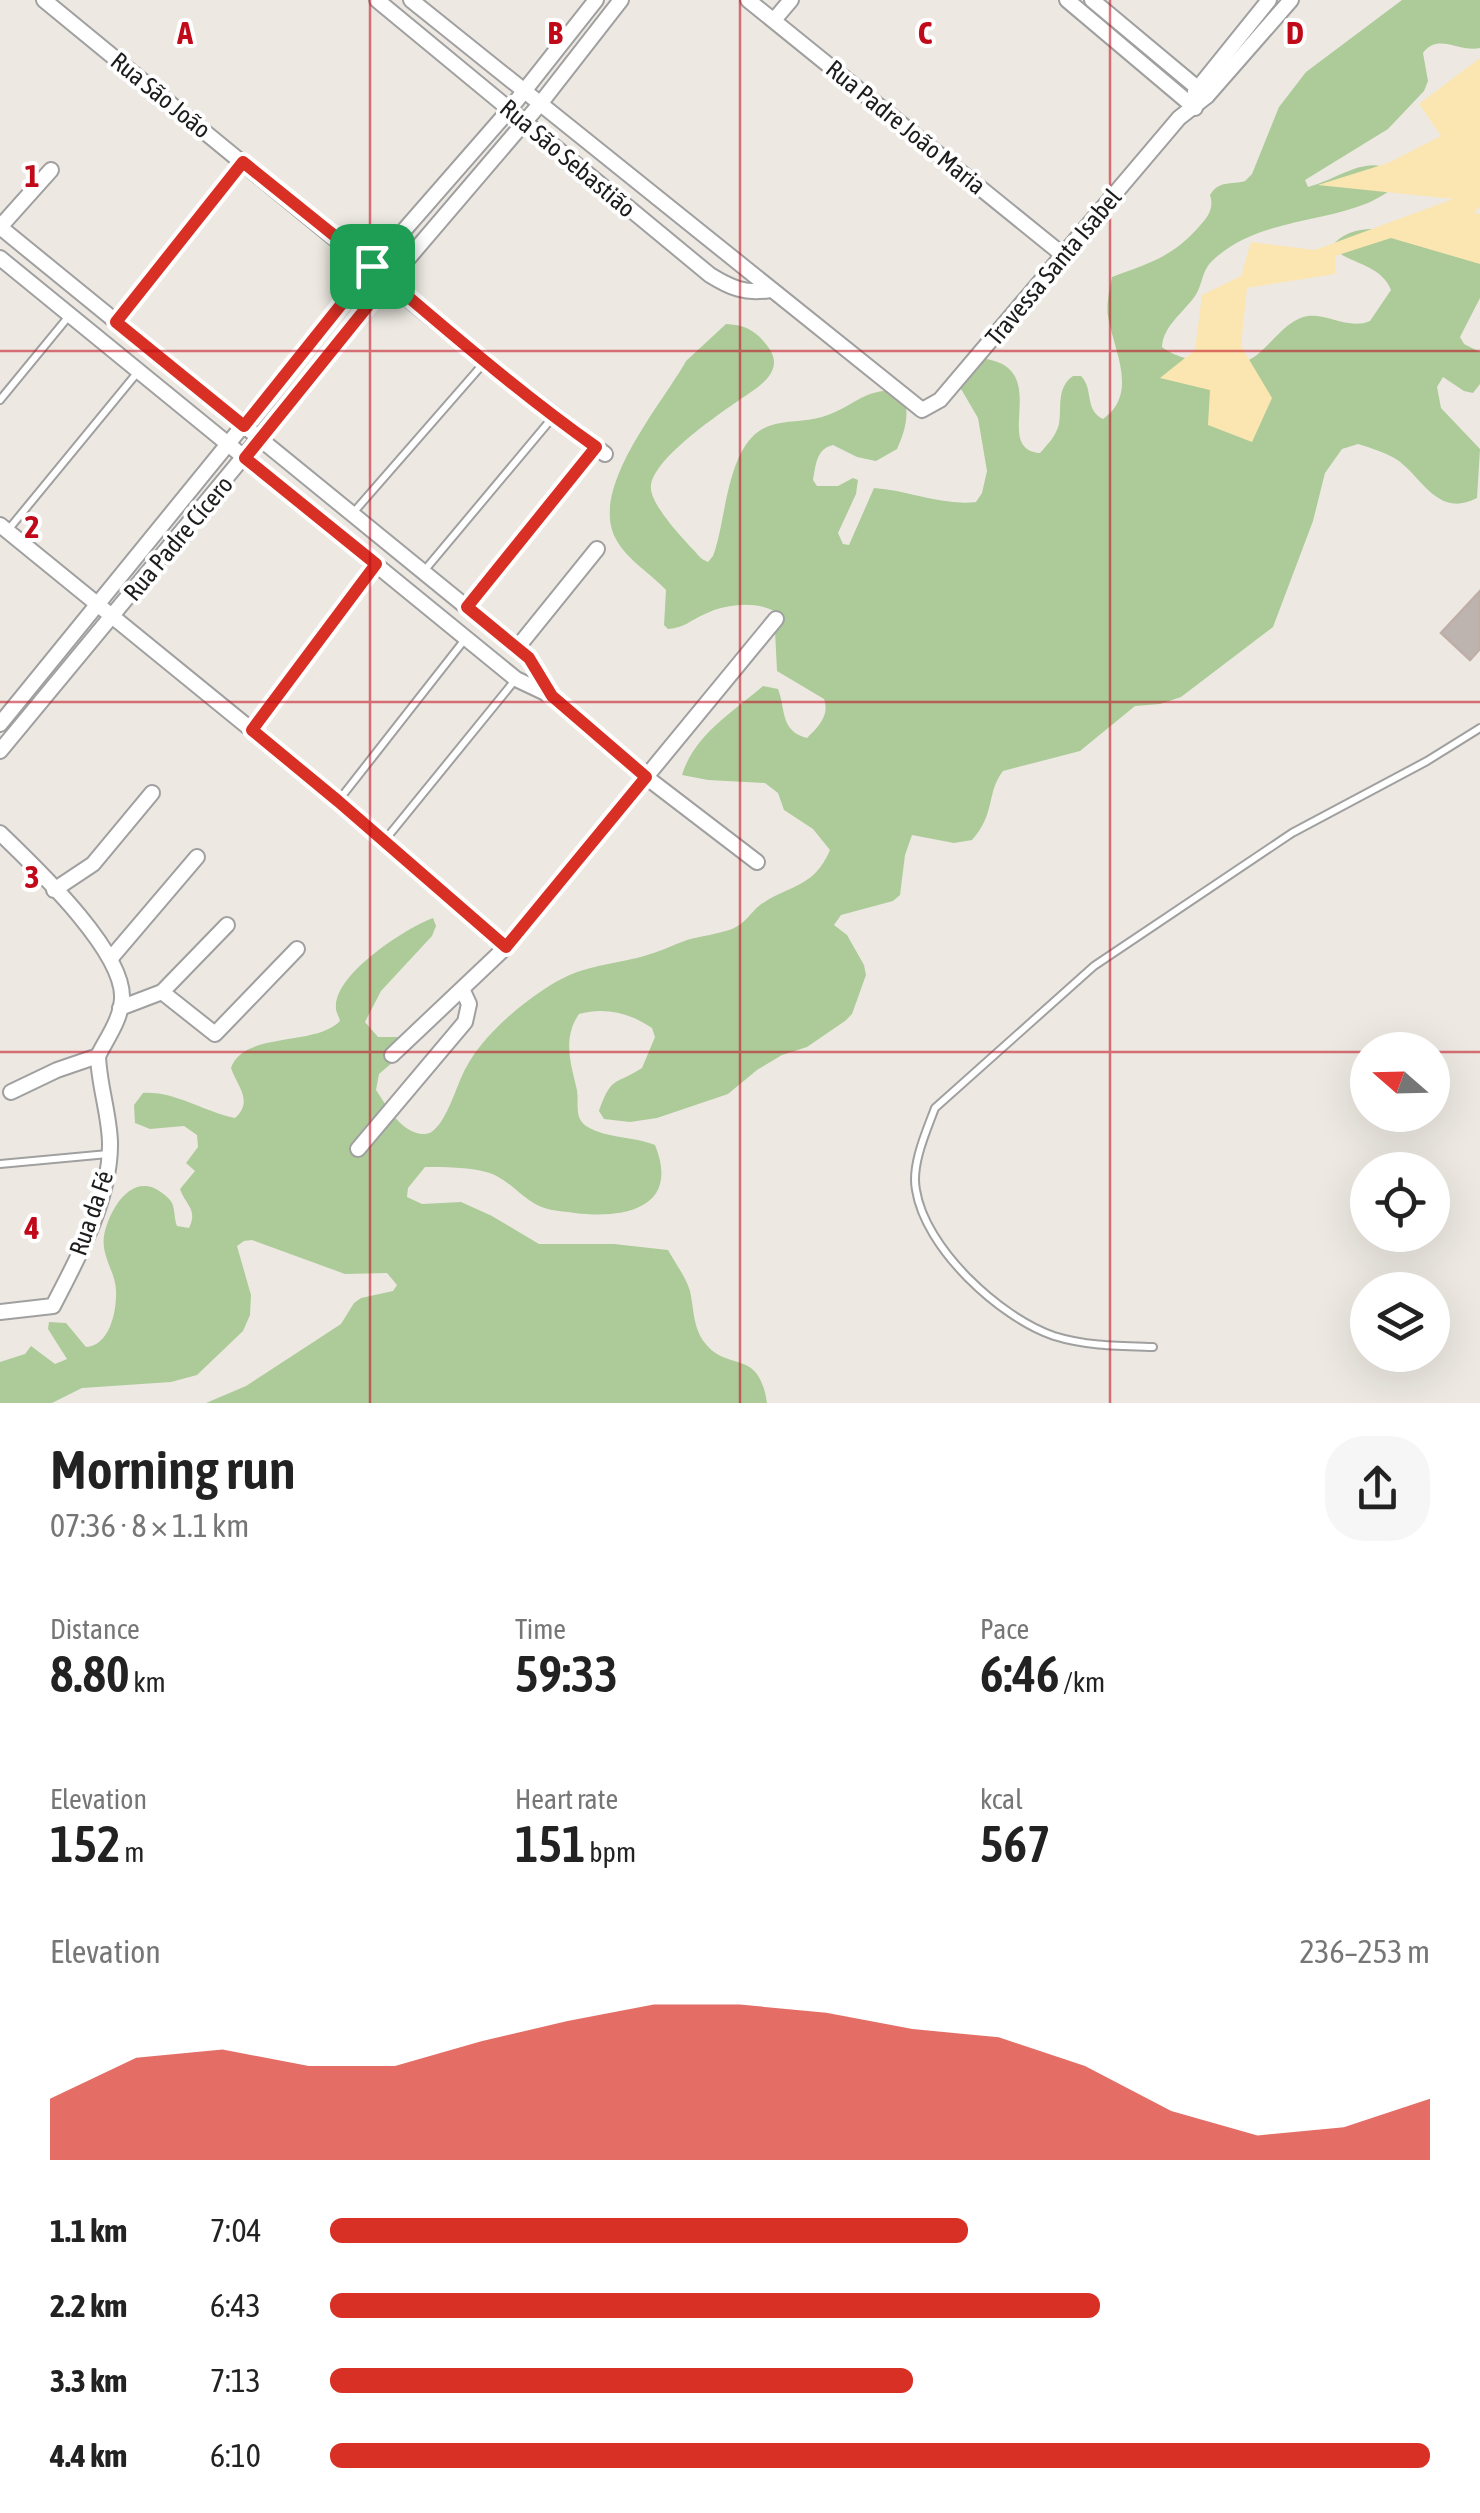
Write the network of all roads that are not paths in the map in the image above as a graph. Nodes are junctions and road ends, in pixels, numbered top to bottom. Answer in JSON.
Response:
{"nodes":[{"id":1,"x":44,"y":0,"type":"edge"},
{"id":2,"x":377,"y":0,"type":"edge"},
{"id":3,"x":411,"y":0,"type":"edge"},
{"id":4,"x":596,"y":0,"type":"edge"},
{"id":5,"x":621,"y":0,"type":"edge"},
{"id":6,"x":748,"y":0,"type":"edge"},
{"id":7,"x":791,"y":0,"type":"edge"},
{"id":8,"x":1067,"y":0,"type":"edge"},
{"id":9,"x":1092,"y":0,"type":"edge"},
{"id":10,"x":1268,"y":0,"type":"edge"},
{"id":11,"x":1291,"y":0,"type":"edge"},
{"id":12,"x":774,"y":20,"type":"junction"},
{"id":13,"x":524,"y":91,"type":"junction"},
{"id":14,"x":1197,"y":98,"type":"junction"},
{"id":15,"x":540,"y":104,"type":"junction"},
{"id":16,"x":510,"y":109,"type":"junction"},
{"id":17,"x":525,"y":122,"type":"junction"},
{"id":18,"x":243,"y":162,"type":"junction"},
{"id":19,"x":51,"y":170,"type":"dead end"},
{"id":20,"x":0,"y":227,"type":"edge"},
{"id":21,"x":34,"y":254,"type":"junction"},
{"id":22,"x":1063,"y":255,"type":"junction"},
{"id":23,"x":0,"y":258,"type":"edge"},
{"id":24,"x":372,"y":266,"type":"junction"},
{"id":25,"x":19,"y":274,"type":"junction"},
{"id":26,"x":388,"y":281,"type":"junction"},
{"id":27,"x":770,"y":290,"type":"junction"},
{"id":28,"x":70,"y":315,"type":"junction"},
{"id":29,"x":116,"y":322,"type":"junction"},
{"id":30,"x":484,"y":362,"type":"junction"},
{"id":31,"x":139,"y":371,"type":"junction"},
{"id":32,"x":0,"y":400,"type":"edge"},
{"id":33,"x":922,"y":410,"type":"joint"},
{"id":34,"x":553,"y":417,"type":"junction"},
{"id":35,"x":244,"y":426,"type":"junction"},
{"id":36,"x":261,"y":439,"type":"junction"},
{"id":37,"x":230,"y":445,"type":"junction"},
{"id":38,"x":245,"y":458,"type":"junction"},
{"id":39,"x":352,"y":514,"type":"junction"},
{"id":40,"x":4,"y":528,"type":"edge"},
{"id":41,"x":596,"y":549,"type":"dead end"},
{"id":42,"x":376,"y":564,"type":"junction"},
{"id":43,"x":423,"y":572,"type":"junction"},
{"id":44,"x":96,"y":604,"type":"junction"},
{"id":45,"x":467,"y":607,"type":"junction"},
{"id":46,"x":111,"y":617,"type":"junction"},
{"id":47,"x":482,"y":619,"type":"junction"},
{"id":48,"x":776,"y":619,"type":"dead end"},
{"id":49,"x":466,"y":638,"type":"junction"},
{"id":50,"x":517,"y":648,"type":"junction"},
{"id":51,"x":516,"y":679,"type":"junction"},
{"id":52,"x":552,"y":696,"type":"junction"},
{"id":53,"x":0,"y":724,"type":"edge"},
{"id":54,"x":1480,"y":728,"type":"edge"},
{"id":55,"x":252,"y":730,"type":"junction"},
{"id":56,"x":0,"y":751,"type":"edge"},
{"id":57,"x":646,"y":777,"type":"junction"},
{"id":58,"x":152,"y":793,"type":"dead end"},
{"id":59,"x":338,"y":801,"type":"junction"},
{"id":60,"x":0,"y":833,"type":"edge"},
{"id":61,"x":384,"y":841,"type":"junction"},
{"id":62,"x":197,"y":857,"type":"dead end"},
{"id":63,"x":758,"y":862,"type":"dead end"},
{"id":64,"x":54,"y":890,"type":"junction"},
{"id":65,"x":227,"y":925,"type":"dead end"},
{"id":66,"x":506,"y":947,"type":"junction"},
{"id":67,"x":297,"y":949,"type":"dead end"},
{"id":68,"x":112,"y":958,"type":"junction"},
{"id":69,"x":463,"y":991,"type":"junction"},
{"id":70,"x":162,"y":992,"type":"junction"},
{"id":71,"x":120,"y":1008,"type":"junction"},
{"id":72,"x":392,"y":1055,"type":"dead end"},
{"id":73,"x":98,"y":1056,"type":"junction"},
{"id":74,"x":11,"y":1092,"type":"dead end"},
{"id":75,"x":358,"y":1149,"type":"dead end"},
{"id":76,"x":109,"y":1154,"type":"junction"},
{"id":77,"x":0,"y":1164,"type":"edge"},
{"id":78,"x":0,"y":1312,"type":"edge"},
{"id":79,"x":1153,"y":1347,"type":"dead end"}],
"edges":[{"from":1,"to":18,"type":"street","name":"Rua São João"},
{"from":2,"to":16,"type":"street","name":"Rua São Sebastião"},
{"from":3,"to":13,"type":"street","name":"Rua São Sebastião"},
{"from":4,"to":13,"type":"street","name":"Rua Padre Cícero"},
{"from":5,"to":15,"type":"street","name":"Rua Padre Cícero"},
{"from":6,"to":12,"type":"street","name":"Rua Padre João Maria"},
{"from":7,"to":12,"type":"street"},
{"from":8,"to":14,"type":"street"},
{"from":9,"to":14,"type":"street"},
{"from":10,"to":14,"type":"street","name":"Travessa Santa Isabel"},
{"from":11,"to":14,"type":"street","name":"Travessa Santa Isabel"},
{"from":12,"to":22,"type":"street","name":"Rua Padre João Maria"},
{"from":13,"to":15,"type":"street","name":"Rua São Sebastião"},
{"from":13,"to":16,"type":"street","name":"Rua Padre Cícero"},
{"from":14,"to":22,"type":"street","name":"Travessa Santa Isabel"},
{"from":15,"to":17,"type":"street","name":"Rua Padre Cícero"},
{"from":15,"to":27,"type":"street","name":"Rua São Sebastião"},
{"from":16,"to":17,"type":"street","name":"Rua São Sebastião"},
{"from":16,"to":24,"type":"street","name":"Rua Padre Cícero"},
{"from":17,"to":26,"type":"street","name":"Rua Padre Cícero"},
{"from":17,"to":27,"type":"street","name":"Rua São Sebastião"},
{"from":18,"to":24,"type":"street","name":"Rua São João"},
{"from":18,"to":29,"type":"lane"},
{"from":19,"to":20,"type":"street"},
{"from":20,"to":21,"type":"street"},
{"from":21,"to":25,"type":"street"},
{"from":21,"to":29,"type":"street"},
{"from":22,"to":33,"type":"street","name":"Travessa Santa Isabel"},
{"from":23,"to":25,"type":"street"},
{"from":24,"to":26,"type":"street","name":"Rua São João"},
{"from":24,"to":35,"type":"street","name":"Rua Padre Cícero"},
{"from":25,"to":28,"type":"street"},
{"from":26,"to":30,"type":"street","name":"Rua São João"},
{"from":26,"to":36,"type":"street","name":"Rua Padre Cícero"},
{"from":27,"to":33,"type":"street","name":"Rua São Sebastião"},
{"from":28,"to":31,"type":"street"},
{"from":28,"to":32,"type":"lane"},
{"from":29,"to":35,"type":"street"},
{"from":30,"to":34,"type":"street","name":"Rua São João"},
{"from":30,"to":39,"type":"lane"},
{"from":31,"to":37,"type":"street"},
{"from":31,"to":40,"type":"lane"},
{"from":34,"to":43,"type":"lane"},
{"from":34,"to":45,"type":"street","name":"Rua São João"},
{"from":35,"to":36,"type":"street"},
{"from":35,"to":37,"type":"street","name":"Rua Padre Cícero"},
{"from":36,"to":38,"type":"street","name":"Rua Padre Cícero"},
{"from":36,"to":39,"type":"street"},
{"from":37,"to":38,"type":"street"},
{"from":37,"to":44,"type":"street","name":"Rua Padre Cícero"},
{"from":38,"to":42,"type":"street"},
{"from":38,"to":46,"type":"street","name":"Rua Padre Cícero"},
{"from":39,"to":43,"type":"street"},
{"from":40,"to":44,"type":"street"},
{"from":41,"to":50,"type":"street"},
{"from":42,"to":49,"type":"street"},
{"from":42,"to":55,"type":"street"},
{"from":43,"to":45,"type":"street"},
{"from":44,"to":46,"type":"street"},
{"from":44,"to":53,"type":"street","name":"Rua Padre Cícero"},
{"from":45,"to":47,"type":"street"},
{"from":46,"to":55,"type":"street"},
{"from":46,"to":56,"type":"street","name":"Rua Padre Cícero"},
{"from":47,"to":49,"type":"street"},
{"from":47,"to":50,"type":"street"},
{"from":48,"to":57,"type":"street"},
{"from":49,"to":51,"type":"street"},
{"from":49,"to":59,"type":"lane"},
{"from":50,"to":52,"type":"street"},
{"from":51,"to":52,"type":"street"},
{"from":51,"to":61,"type":"lane"},
{"from":52,"to":57,"type":"street"},
{"from":54,"to":79,"type":"lane"},
{"from":55,"to":59,"type":"street"},
{"from":57,"to":63,"type":"street"},
{"from":57,"to":66,"type":"street"},
{"from":58,"to":64,"type":"street"},
{"from":59,"to":61,"type":"street"},
{"from":60,"to":64,"type":"street"},
{"from":61,"to":66,"type":"street"},
{"from":62,"to":68,"type":"street"},
{"from":64,"to":68,"type":"street"},
{"from":65,"to":70,"type":"street"},
{"from":66,"to":69,"type":"street"},
{"from":67,"to":70,"type":"street"},
{"from":68,"to":71,"type":"street"},
{"from":69,"to":72,"type":"street"},
{"from":69,"to":75,"type":"street"},
{"from":70,"to":71,"type":"street"},
{"from":71,"to":73,"type":"street"},
{"from":73,"to":74,"type":"street"},
{"from":73,"to":76,"type":"street","name":"Rua da Fé"},
{"from":76,"to":77,"type":"lane"},
{"from":76,"to":78,"type":"street","name":"Rua da Fé"}]}
